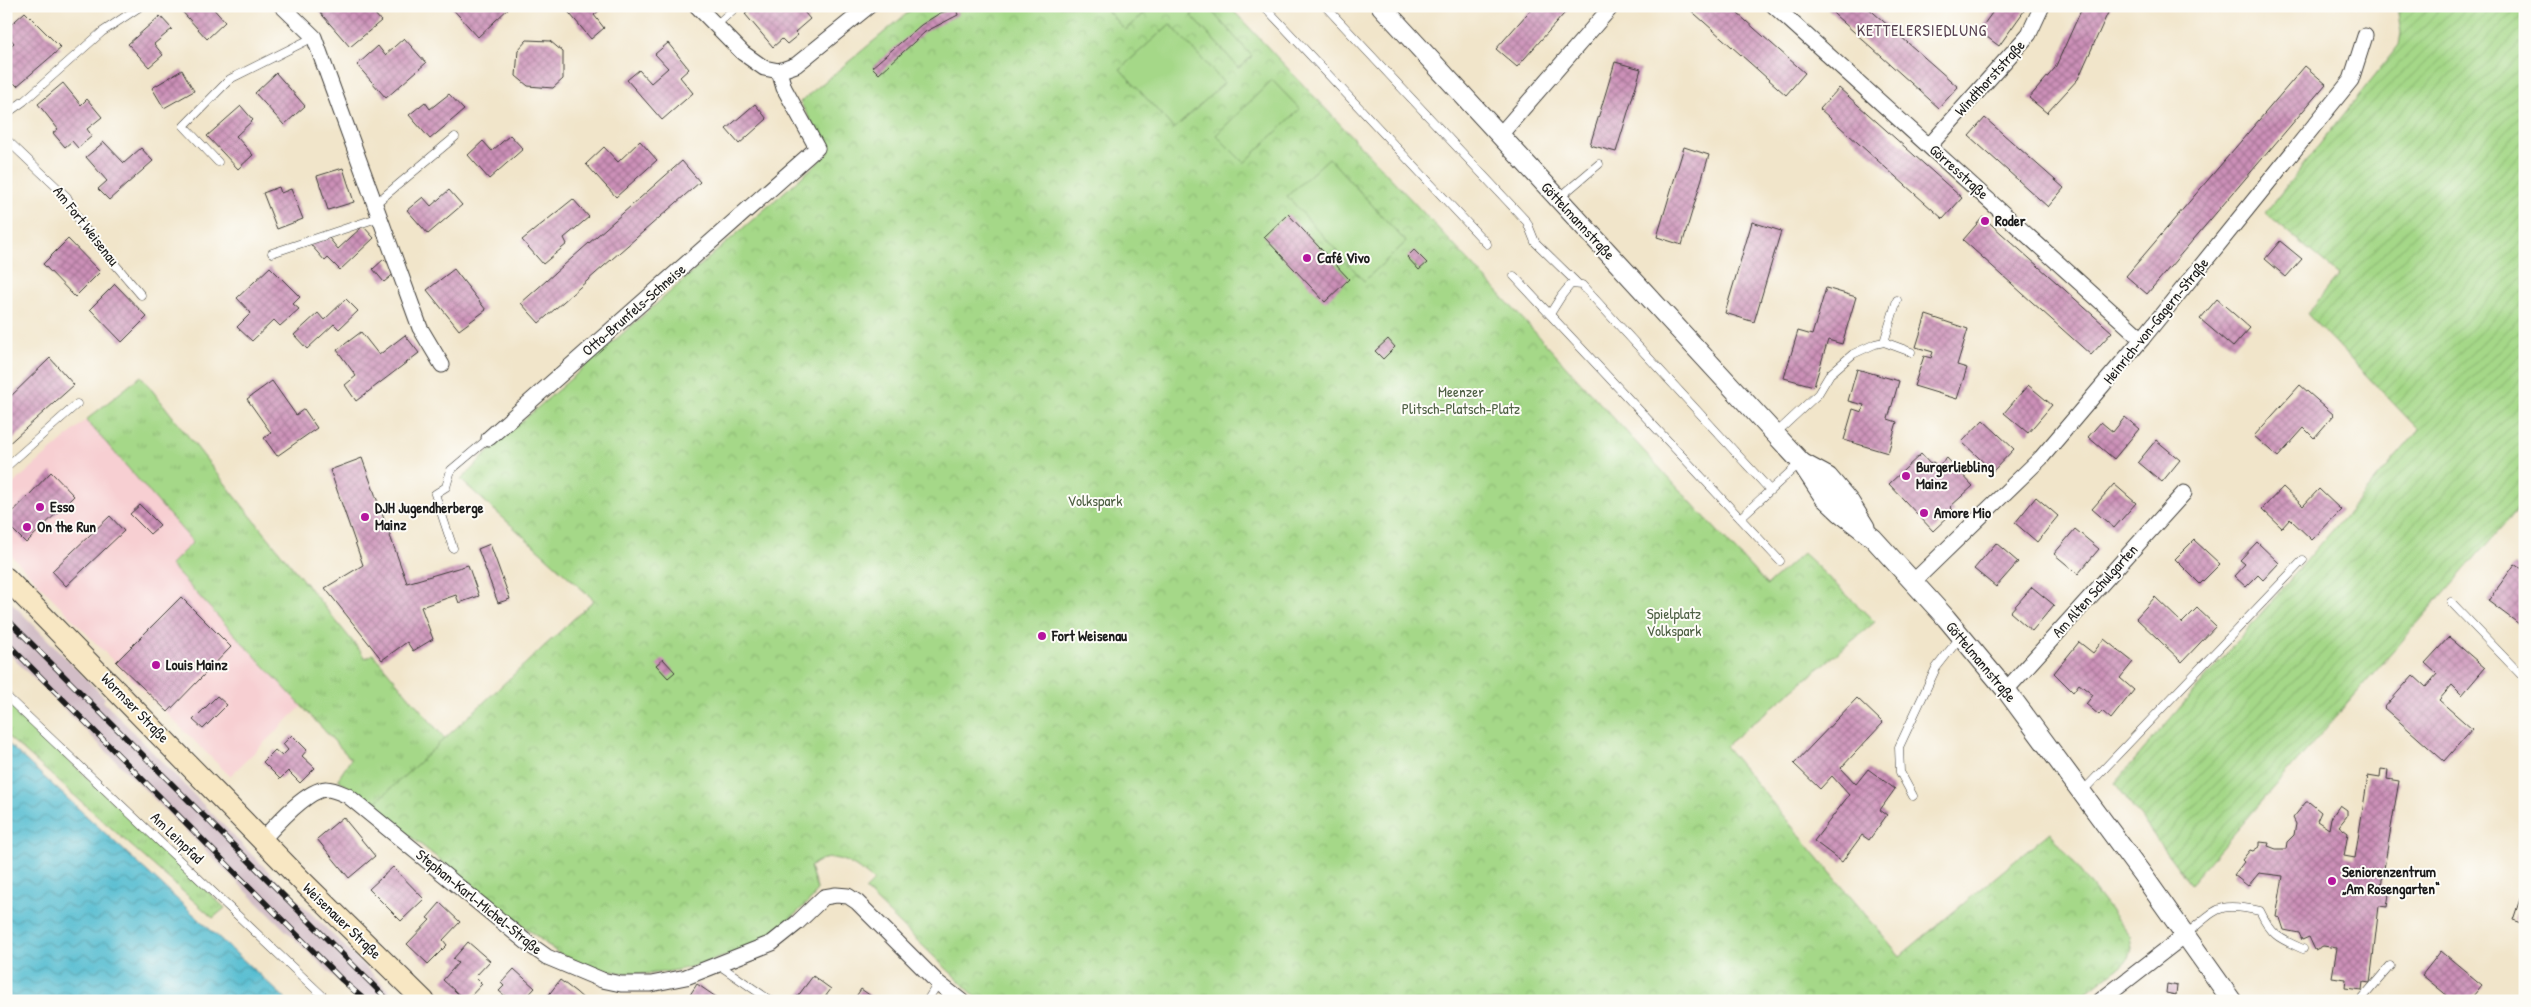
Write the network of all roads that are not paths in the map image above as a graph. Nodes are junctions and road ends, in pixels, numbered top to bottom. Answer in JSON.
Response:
{"nodes":[{"id":1,"x":141,"y":6,"type":"edge"},
{"id":2,"x":282,"y":6,"type":"edge"},
{"id":3,"x":697,"y":6,"type":"edge"},
{"id":4,"x":869,"y":6,"type":"edge"},
{"id":5,"x":1264,"y":6,"type":"edge"},
{"id":6,"x":1325,"y":6,"type":"edge"},
{"id":7,"x":1381,"y":6,"type":"edge"},
{"id":8,"x":1612,"y":6,"type":"edge"},
{"id":9,"x":1774,"y":6,"type":"edge"},
{"id":10,"x":2042,"y":6,"type":"edge"},
{"id":11,"x":734,"y":8,"type":"dead end"},
{"id":12,"x":716,"y":25,"type":"junction"},
{"id":13,"x":2365,"y":36,"type":"dead end"},
{"id":14,"x":314,"y":37,"type":"junction"},
{"id":15,"x":779,"y":71,"type":"junction"},
{"id":16,"x":6,"y":114,"type":"edge"},
{"id":17,"x":1499,"y":136,"type":"junction"},
{"id":18,"x":455,"y":137,"type":"dead end"},
{"id":19,"x":6,"y":139,"type":"edge"},
{"id":20,"x":1930,"y":145,"type":"junction"},
{"id":21,"x":218,"y":162,"type":"dead end"},
{"id":22,"x":1600,"y":164,"type":"dead end"},
{"id":23,"x":1558,"y":199,"type":"junction"},
{"id":24,"x":377,"y":211,"type":"junction"},
{"id":25,"x":1487,"y":244,"type":"dead end"},
{"id":26,"x":272,"y":253,"type":"dead end"},
{"id":27,"x":1514,"y":276,"type":"dead end"},
{"id":28,"x":1577,"y":283,"type":"junction"},
{"id":29,"x":141,"y":295,"type":"dead end"},
{"id":30,"x":1897,"y":300,"type":"dead end"},
{"id":31,"x":1550,"y":314,"type":"junction"},
{"id":32,"x":2142,"y":339,"type":"junction"},
{"id":33,"x":1884,"y":342,"type":"junction"},
{"id":34,"x":1911,"y":352,"type":"dead end"},
{"id":35,"x":442,"y":364,"type":"dead end"},
{"id":36,"x":76,"y":404,"type":"dead end"},
{"id":37,"x":1775,"y":434,"type":"junction"},
{"id":38,"x":489,"y":438,"type":"joint"},
{"id":39,"x":1801,"y":462,"type":"junction"},
{"id":40,"x":6,"y":467,"type":"edge"},
{"id":41,"x":1770,"y":490,"type":"junction"},
{"id":42,"x":2184,"y":493,"type":"dead end"},
{"id":43,"x":1740,"y":518,"type":"junction"},
{"id":44,"x":453,"y":548,"type":"dead end"},
{"id":45,"x":2303,"y":560,"type":"dead end"},
{"id":46,"x":1780,"y":561,"type":"dead end"},
{"id":47,"x":6,"y":578,"type":"edge"},
{"id":48,"x":1913,"y":582,"type":"junction"},
{"id":49,"x":2451,"y":602,"type":"dead end"},
{"id":50,"x":1961,"y":636,"type":"junction"},
{"id":51,"x":2525,"y":679,"type":"edge"},
{"id":52,"x":2006,"y":690,"type":"junction"},
{"id":53,"x":6,"y":696,"type":"edge"},
{"id":54,"x":2082,"y":792,"type":"junction"},
{"id":55,"x":1913,"y":796,"type":"dead end"},
{"id":56,"x":262,"y":840,"type":"junction"},
{"id":57,"x":2185,"y":935,"type":"junction"},
{"id":58,"x":2303,"y":949,"type":"dead end"},
{"id":59,"x":719,"y":965,"type":"junction"},
{"id":60,"x":2390,"y":966,"type":"dead end"},
{"id":61,"x":938,"y":984,"type":"junction"},
{"id":62,"x":328,"y":1001,"type":"edge"},
{"id":63,"x":424,"y":1001,"type":"edge"},
{"id":64,"x":771,"y":1001,"type":"edge"},
{"id":65,"x":927,"y":1001,"type":"edge"},
{"id":66,"x":961,"y":1001,"type":"edge"},
{"id":67,"x":2100,"y":1001,"type":"edge"},
{"id":68,"x":2232,"y":1001,"type":"edge"},
{"id":69,"x":2360,"y":1001,"type":"edge"}],
"edges":[{"from":1,"to":16,"type":"lane"},
{"from":2,"to":14,"type":"street"},
{"from":3,"to":12,"type":"street"},
{"from":4,"to":15,"type":"street"},
{"from":5,"to":25,"type":"lane"},
{"from":6,"to":28,"type":"lane"},
{"from":7,"to":17,"type":"street","name":"Göttelmannstraße"},
{"from":8,"to":17,"type":"street"},
{"from":9,"to":20,"type":"street","name":"Görresstraße"},
{"from":10,"to":20,"type":"street","name":"Windthorststraße"},
{"from":11,"to":12,"type":"lane"},
{"from":12,"to":15,"type":"street"},
{"from":13,"to":32,"type":"street","name":"Heinrich-von-Gagern-Straße"},
{"from":14,"to":21,"type":"lane"},
{"from":14,"to":24,"type":"street"},
{"from":15,"to":38,"type":"street","name":"Otto-Brunfels-Schneise"},
{"from":17,"to":23,"type":"street","name":"Göttelmannstraße"},
{"from":18,"to":24,"type":"lane"},
{"from":19,"to":29,"type":"lane","name":"Am Fort Weisenau"},
{"from":20,"to":32,"type":"street","name":"Görresstraße"},
{"from":22,"to":23,"type":"lane"},
{"from":23,"to":37,"type":"street","name":"Göttelmannstraße"},
{"from":24,"to":26,"type":"lane"},
{"from":24,"to":35,"type":"street"},
{"from":27,"to":31,"type":"lane"},
{"from":28,"to":31,"type":"lane"},
{"from":28,"to":41,"type":"lane"},
{"from":30,"to":33,"type":"lane"},
{"from":31,"to":43,"type":"lane"},
{"from":32,"to":48,"type":"street","name":"Heinrich-von-Gagern-Straße"},
{"from":33,"to":34,"type":"lane"},
{"from":33,"to":37,"type":"lane"},
{"from":36,"to":40,"type":"lane"},
{"from":37,"to":39,"type":"street","name":"Göttelmannstraße"},
{"from":38,"to":44,"type":"lane","name":"Otto-Brunfels-Schneise"},
{"from":39,"to":41,"type":"lane"},
{"from":39,"to":48,"type":"street","name":"Göttelmannstraße"},
{"from":41,"to":43,"type":"lane"},
{"from":42,"to":52,"type":"street","name":"Am Alten Schulgarten"},
{"from":43,"to":46,"type":"lane"},
{"from":45,"to":54,"type":"lane"},
{"from":47,"to":56,"type":"main road","name":"Wormser Straße"},
{"from":48,"to":50,"type":"street","name":"Göttelmannstraße"},
{"from":49,"to":51,"type":"lane"},
{"from":50,"to":52,"type":"street","name":"Göttelmannstraße"},
{"from":50,"to":55,"type":"lane"},
{"from":52,"to":54,"type":"street","name":"Göttelmannstraße"},
{"from":53,"to":62,"type":"lane","name":"Am Leinpfad"},
{"from":54,"to":57,"type":"street","name":"Göttelmannstraße"},
{"from":56,"to":59,"type":"street","name":"Stephan-Karl-Michel-Straße"},
{"from":56,"to":63,"type":"main road","name":"Weisenauer Straße"},
{"from":57,"to":58,"type":"lane"},
{"from":57,"to":67,"type":"street"},
{"from":57,"to":68,"type":"street","name":"Göttelmannstraße"},
{"from":59,"to":61,"type":"street","name":"Stephan-Karl-Michel-Straße"},
{"from":59,"to":64,"type":"lane"},
{"from":60,"to":69,"type":"lane"},
{"from":61,"to":65,"type":"lane"},
{"from":61,"to":66,"type":"street"}]}
